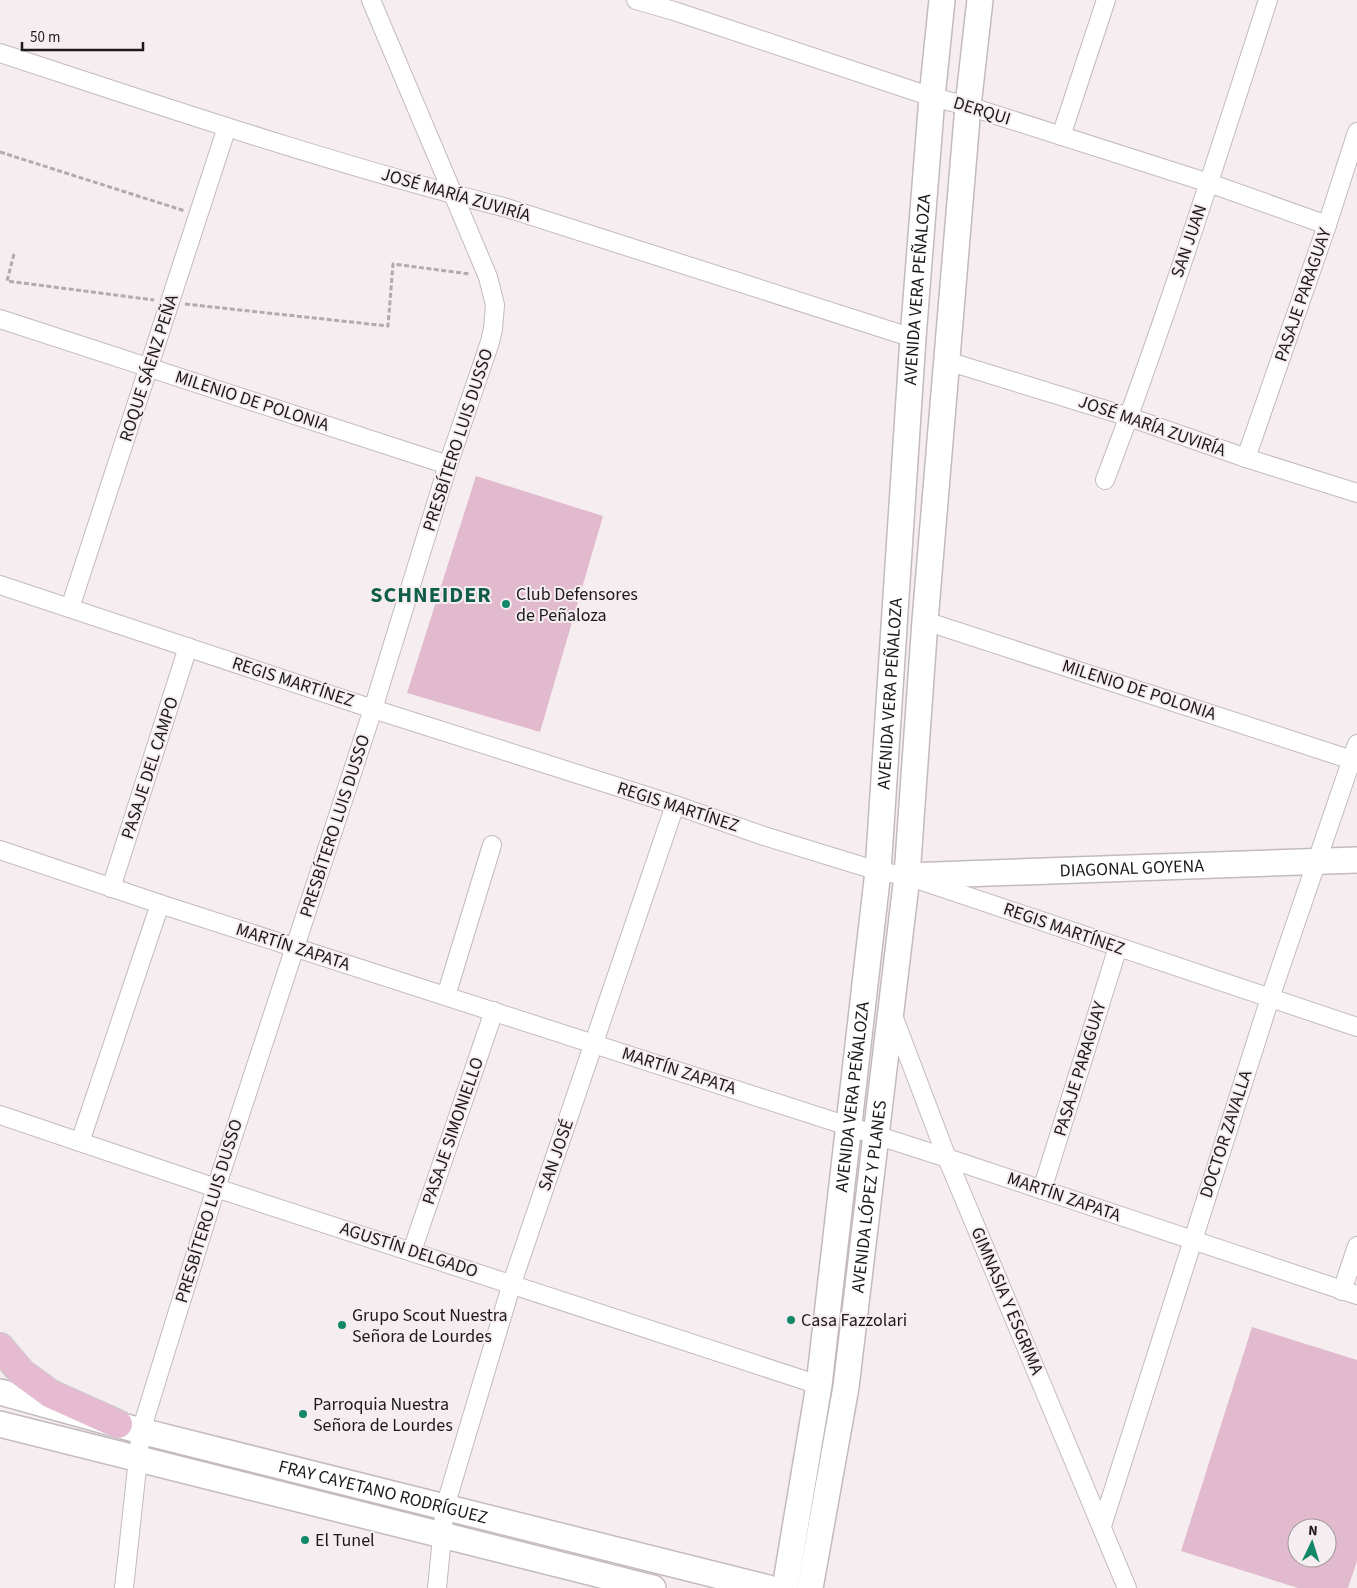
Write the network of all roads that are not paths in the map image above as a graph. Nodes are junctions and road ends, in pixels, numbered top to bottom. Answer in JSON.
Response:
{"nodes":[{"id":1,"x":371,"y":0,"type":"edge"},
{"id":2,"x":636,"y":0,"type":"edge"},
{"id":3,"x":942,"y":0,"type":"edge"},
{"id":4,"x":980,"y":0,"type":"edge"},
{"id":5,"x":1106,"y":0,"type":"edge"},
{"id":6,"x":1268,"y":0,"type":"edge"},
{"id":7,"x":676,"y":5,"type":"edge"},
{"id":8,"x":0,"y":53,"type":"edge"},
{"id":9,"x":932,"y":97,"type":"junction"},
{"id":10,"x":968,"y":106,"type":"junction"},
{"id":11,"x":227,"y":127,"type":"junction"},
{"id":12,"x":1357,"y":132,"type":"edge"},
{"id":13,"x":1061,"y":136,"type":"junction"},
{"id":14,"x":1208,"y":183,"type":"junction"},
{"id":15,"x":453,"y":195,"type":"junction"},
{"id":16,"x":1327,"y":225,"type":"junction"},
{"id":17,"x":0,"y":319,"type":"edge"},
{"id":18,"x":913,"y":338,"type":"junction"},
{"id":19,"x":947,"y":360,"type":"junction"},
{"id":20,"x":149,"y":367,"type":"junction"},
{"id":21,"x":1129,"y":417,"type":"junction"},
{"id":22,"x":1246,"y":458,"type":"junction"},
{"id":23,"x":448,"y":465,"type":"junction"},
{"id":24,"x":1105,"y":480,"type":"dead end"},
{"id":25,"x":1357,"y":493,"type":"edge"},
{"id":26,"x":0,"y":585,"type":"edge"},
{"id":27,"x":70,"y":608,"type":"junction"},
{"id":28,"x":925,"y":621,"type":"junction"},
{"id":29,"x":188,"y":647,"type":"junction"},
{"id":30,"x":373,"y":709,"type":"junction"},
{"id":31,"x":1355,"y":752,"type":"edge"},
{"id":32,"x":675,"y":805,"type":"junction"},
{"id":33,"x":492,"y":845,"type":"dead end"},
{"id":34,"x":0,"y":850,"type":"edge"},
{"id":35,"x":1357,"y":860,"type":"edge"},
{"id":36,"x":1316,"y":861,"type":"junction"},
{"id":37,"x":878,"y":871,"type":"junction"},
{"id":38,"x":907,"y":876,"type":"junction"},
{"id":39,"x":111,"y":888,"type":"junction"},
{"id":40,"x":160,"y":904,"type":"junction"},
{"id":41,"x":1118,"y":947,"type":"junction"},
{"id":42,"x":295,"y":948,"type":"junction"},
{"id":43,"x":446,"y":996,"type":"junction"},
{"id":44,"x":1270,"y":998,"type":"junction"},
{"id":45,"x":494,"y":1011,"type":"junction"},
{"id":46,"x":892,"y":1012,"type":"junction"},
{"id":47,"x":1357,"y":1026,"type":"edge"},
{"id":48,"x":594,"y":1043,"type":"junction"},
{"id":49,"x":0,"y":1115,"type":"edge"},
{"id":50,"x":849,"y":1126,"type":"junction"},
{"id":51,"x":877,"y":1135,"type":"junction"},
{"id":52,"x":80,"y":1142,"type":"junction"},
{"id":53,"x":947,"y":1158,"type":"junction"},
{"id":54,"x":216,"y":1188,"type":"junction"},
{"id":55,"x":1042,"y":1190,"type":"junction"},
{"id":56,"x":1191,"y":1240,"type":"junction"},
{"id":57,"x":1357,"y":1246,"type":"edge"},
{"id":58,"x":412,"y":1251,"type":"junction"},
{"id":59,"x":512,"y":1283,"type":"junction"},
{"id":60,"x":1350,"y":1293,"type":"edge"},
{"id":61,"x":0,"y":1348,"type":"edge"},
{"id":62,"x":819,"y":1384,"type":"junction"},
{"id":63,"x":0,"y":1392,"type":"edge"},
{"id":64,"x":0,"y":1424,"type":"edge"},
{"id":65,"x":130,"y":1427,"type":"junction"},
{"id":66,"x":138,"y":1458,"type":"junction"},
{"id":67,"x":445,"y":1507,"type":"junction"},
{"id":68,"x":1102,"y":1526,"type":"junction"},
{"id":69,"x":441,"y":1535,"type":"junction"},
{"id":70,"x":124,"y":1588,"type":"edge"},
{"id":71,"x":437,"y":1588,"type":"edge"},
{"id":72,"x":652,"y":1588,"type":"edge"},
{"id":73,"x":768,"y":1588,"type":"edge"},
{"id":74,"x":784,"y":1588,"type":"edge"},
{"id":75,"x":810,"y":1588,"type":"edge"},
{"id":76,"x":1127,"y":1588,"type":"edge"}],
"edges":[{"from":1,"to":15,"type":"street","name":"PRESBÍTERO LUIS DUSSO"},
{"from":2,"to":7,"type":"street","name":"DERQUI"},
{"from":3,"to":9,"type":"main road","name":"AVENIDA VERA PEÑALOZA"},
{"from":4,"to":10,"type":"main road","name":"AVENIDA VERA PEÑALOZA"},
{"from":5,"to":13,"type":"street"},
{"from":6,"to":14,"type":"street","name":"SAN JUAN"},
{"from":7,"to":9,"type":"street","name":"DERQUI"},
{"from":8,"to":11,"type":"street","name":"JOSÉ MARÍA ZUVIRÍA"},
{"from":9,"to":10,"type":"street","name":"DERQUI"},
{"from":9,"to":18,"type":"main road","name":"AVENIDA VERA PEÑALOZA"},
{"from":10,"to":13,"type":"street","name":"DERQUI"},
{"from":10,"to":19,"type":"main road","name":"AVENIDA VERA PEÑALOZA"},
{"from":11,"to":15,"type":"street","name":"JOSÉ MARÍA ZUVIRÍA"},
{"from":11,"to":20,"type":"street","name":"ROQUE SÁENZ PEÑA"},
{"from":12,"to":16,"type":"street","name":"PASAJE PARAGUAY"},
{"from":13,"to":14,"type":"street","name":"DERQUI"},
{"from":14,"to":16,"type":"street","name":"DERQUI"},
{"from":14,"to":21,"type":"street","name":"SAN JUAN"},
{"from":15,"to":18,"type":"street","name":"JOSÉ MARÍA ZUVIRÍA"},
{"from":15,"to":23,"type":"street","name":"PRESBÍTERO LUIS DUSSO"},
{"from":16,"to":22,"type":"street","name":"PASAJE PARAGUAY"},
{"from":17,"to":20,"type":"street","name":"MILENIO DE POLONIA"},
{"from":18,"to":37,"type":"main road","name":"AVENIDA VERA PEÑALOZA"},
{"from":19,"to":21,"type":"street","name":"JOSÉ MARÍA ZUVIRÍA"},
{"from":19,"to":28,"type":"main road","name":"AVENIDA VERA PEÑALOZA"},
{"from":20,"to":23,"type":"street","name":"MILENIO DE POLONIA"},
{"from":20,"to":27,"type":"street","name":"ROQUE SÁENZ PEÑA"},
{"from":21,"to":22,"type":"street","name":"JOSÉ MARÍA ZUVIRÍA"},
{"from":21,"to":24,"type":"street","name":"SAN JUAN"},
{"from":22,"to":25,"type":"street","name":"JOSÉ MARÍA ZUVIRÍA"},
{"from":23,"to":30,"type":"street","name":"PRESBÍTERO LUIS DUSSO"},
{"from":26,"to":27,"type":"street","name":"REGIS MARTÍNEZ"},
{"from":27,"to":29,"type":"street","name":"REGIS MARTÍNEZ"},
{"from":28,"to":31,"type":"street","name":"MILENIO DE POLONIA"},
{"from":28,"to":38,"type":"main road","name":"AVENIDA VERA PEÑALOZA"},
{"from":29,"to":30,"type":"street","name":"REGIS MARTÍNEZ"},
{"from":29,"to":39,"type":"street","name":"PASAJE DEL CAMPO"},
{"from":30,"to":32,"type":"street","name":"REGIS MARTÍNEZ"},
{"from":30,"to":42,"type":"street","name":"PRESBÍTERO LUIS DUSSO"},
{"from":31,"to":36,"type":"street","name":"DOCTOR ZAVALLA"},
{"from":32,"to":37,"type":"street","name":"REGIS MARTÍNEZ"},
{"from":32,"to":48,"type":"street","name":"SAN JOSÉ"},
{"from":33,"to":43,"type":"street"},
{"from":34,"to":39,"type":"street","name":"MARTÍN ZAPATA"},
{"from":35,"to":36,"type":"main road","name":"DIAGONAL GOYENA"},
{"from":36,"to":38,"type":"main road","name":"DIAGONAL GOYENA"},
{"from":36,"to":44,"type":"street","name":"DOCTOR ZAVALLA"},
{"from":37,"to":38,"type":"street","name":"REGIS MARTÍNEZ"},
{"from":37,"to":50,"type":"main road","name":"AVENIDA VERA PEÑALOZA"},
{"from":38,"to":41,"type":"street","name":"REGIS MARTÍNEZ"},
{"from":38,"to":46,"type":"main road","name":"AVENIDA VERA PEÑALOZA"},
{"from":39,"to":40,"type":"street","name":"MARTÍN ZAPATA"},
{"from":40,"to":42,"type":"street","name":"MARTÍN ZAPATA"},
{"from":40,"to":52,"type":"street"},
{"from":41,"to":44,"type":"street","name":"REGIS MARTÍNEZ"},
{"from":41,"to":55,"type":"street","name":"PASAJE PARAGUAY"},
{"from":42,"to":43,"type":"street","name":"MARTÍN ZAPATA"},
{"from":42,"to":54,"type":"street","name":"PRESBÍTERO LUIS DUSSO"},
{"from":43,"to":45,"type":"street","name":"MARTÍN ZAPATA"},
{"from":44,"to":47,"type":"street","name":"REGIS MARTÍNEZ"},
{"from":44,"to":56,"type":"street","name":"DOCTOR ZAVALLA"},
{"from":45,"to":48,"type":"street","name":"MARTÍN ZAPATA"},
{"from":45,"to":58,"type":"street","name":"PASAJE SIMONIELLO"},
{"from":46,"to":51,"type":"main road","name":"AVENIDA LÓPEZ Y PLANES"},
{"from":46,"to":53,"type":"street","name":"GIMNASIA Y ESGRIMA"},
{"from":48,"to":50,"type":"street","name":"MARTÍN ZAPATA"},
{"from":48,"to":59,"type":"street","name":"SAN JOSÉ"},
{"from":49,"to":52,"type":"street","name":"AGUSTÍN DELGADO"},
{"from":50,"to":51,"type":"street","name":"MARTÍN ZAPATA"},
{"from":50,"to":62,"type":"main road","name":"AVENIDA VERA PEÑALOZA"},
{"from":51,"to":53,"type":"street","name":"MARTÍN ZAPATA"},
{"from":51,"to":75,"type":"main road","name":"AVENIDA LÓPEZ Y PLANES"},
{"from":52,"to":54,"type":"street","name":"AGUSTÍN DELGADO"},
{"from":53,"to":55,"type":"street","name":"MARTÍN ZAPATA"},
{"from":53,"to":68,"type":"street","name":"GIMNASIA Y ESGRIMA"},
{"from":54,"to":58,"type":"street","name":"AGUSTÍN DELGADO"},
{"from":54,"to":65,"type":"street","name":"PRESBÍTERO LUIS DUSSO"},
{"from":55,"to":56,"type":"street","name":"MARTÍN ZAPATA"},
{"from":56,"to":60,"type":"street","name":"MARTÍN ZAPATA"},
{"from":56,"to":68,"type":"street","name":"DOCTOR ZAVALLA"},
{"from":57,"to":60,"type":"street"},
{"from":58,"to":59,"type":"street","name":"AGUSTÍN DELGADO"},
{"from":59,"to":62,"type":"street","name":"AGUSTÍN DELGADO"},
{"from":59,"to":67,"type":"street","name":"SAN JOSÉ"},
{"from":61,"to":65,"type":"main road"},
{"from":62,"to":74,"type":"main road"},
{"from":63,"to":65,"type":"main road","name":"FRAY CAYETANO RODRÍGUEZ"},
{"from":64,"to":66,"type":"main road","name":"FRAY CAYETANO RODRÍGUEZ"},
{"from":65,"to":66,"type":"street","name":"PRESBÍTERO LUIS DUSSO"},
{"from":65,"to":67,"type":"main road","name":"FRAY CAYETANO RODRÍGUEZ"},
{"from":66,"to":69,"type":"main road","name":"FRAY CAYETANO RODRÍGUEZ"},
{"from":66,"to":70,"type":"street","name":"PRESBÍTERO LUIS DUSSO"},
{"from":67,"to":69,"type":"street","name":"SAN JOSÉ"},
{"from":67,"to":73,"type":"main road","name":"FRAY CAYETANO RODRÍGUEZ"},
{"from":68,"to":76,"type":"street","name":"GIMNASIA Y ESGRIMA"},
{"from":69,"to":71,"type":"street","name":"SAN JOSÉ"},
{"from":69,"to":72,"type":"main road","name":"FRAY CAYETANO RODRÍGUEZ"}]}
